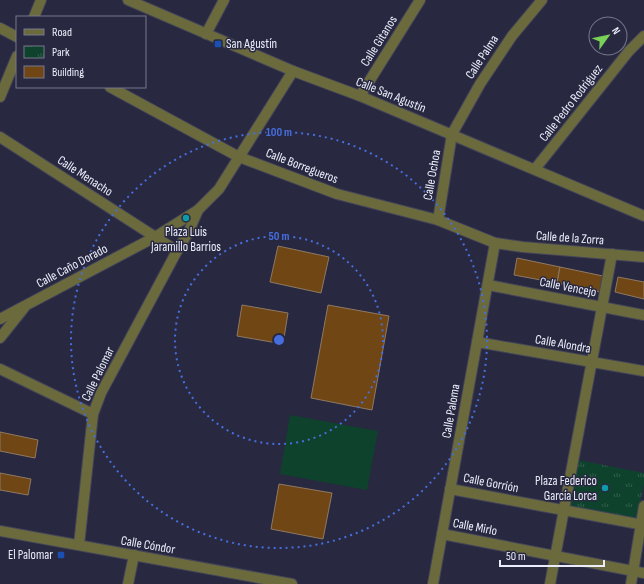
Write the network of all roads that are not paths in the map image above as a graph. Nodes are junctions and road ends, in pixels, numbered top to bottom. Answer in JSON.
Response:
{"nodes":[{"id":1,"x":41,"y":0,"type":"edge"},
{"id":2,"x":128,"y":0,"type":"edge"},
{"id":3,"x":224,"y":0,"type":"edge"},
{"id":4,"x":420,"y":0,"type":"edge"},
{"id":5,"x":542,"y":0,"type":"edge"},
{"id":6,"x":34,"y":16,"type":"edge"},
{"id":7,"x":0,"y":28,"type":"edge"},
{"id":8,"x":206,"y":34,"type":"junction"},
{"id":9,"x":16,"y":36,"type":"edge"},
{"id":10,"x":644,"y":36,"type":"edge"},
{"id":11,"x":16,"y":58,"type":"edge"},
{"id":12,"x":293,"y":71,"type":"junction"},
{"id":13,"x":112,"y":88,"type":"edge"},
{"id":14,"x":0,"y":96,"type":"edge"},
{"id":15,"x":360,"y":96,"type":"junction"},
{"id":16,"x":452,"y":134,"type":"junction"},
{"id":17,"x":0,"y":137,"type":"edge"},
{"id":18,"x":239,"y":157,"type":"junction"},
{"id":19,"x":535,"y":170,"type":"junction"},
{"id":20,"x":198,"y":210,"type":"junction"},
{"id":21,"x":644,"y":216,"type":"edge"},
{"id":22,"x":438,"y":220,"type":"junction"},
{"id":23,"x":155,"y":237,"type":"junction"},
{"id":24,"x":495,"y":243,"type":"junction"},
{"id":25,"x":177,"y":251,"type":"junction"},
{"id":26,"x":612,"y":254,"type":"junction"},
{"id":27,"x":644,"y":257,"type":"edge"},
{"id":28,"x":488,"y":284,"type":"junction"},
{"id":29,"x":28,"y":304,"type":"junction"},
{"id":30,"x":602,"y":306,"type":"junction"},
{"id":31,"x":644,"y":314,"type":"edge"},
{"id":32,"x":0,"y":318,"type":"edge"},
{"id":33,"x":0,"y":338,"type":"edge"},
{"id":34,"x":477,"y":342,"type":"junction"},
{"id":35,"x":592,"y":362,"type":"junction"},
{"id":36,"x":0,"y":369,"type":"edge"},
{"id":37,"x":644,"y":371,"type":"edge"},
{"id":38,"x":93,"y":414,"type":"junction"},
{"id":39,"x":450,"y":489,"type":"junction"},
{"id":40,"x":644,"y":506,"type":"edge"},
{"id":41,"x":564,"y":510,"type":"junction"},
{"id":42,"x":642,"y":525,"type":"edge"},
{"id":43,"x":0,"y":531,"type":"edge"},
{"id":44,"x":442,"y":534,"type":"junction"},
{"id":45,"x":79,"y":545,"type":"junction"},
{"id":46,"x":134,"y":555,"type":"junction"},
{"id":47,"x":556,"y":556,"type":"junction"},
{"id":48,"x":633,"y":570,"type":"junction"},
{"id":49,"x":644,"y":573,"type":"edge"},
{"id":50,"x":128,"y":584,"type":"edge"},
{"id":51,"x":292,"y":584,"type":"edge"},
{"id":52,"x":433,"y":584,"type":"edge"},
{"id":53,"x":550,"y":584,"type":"edge"},
{"id":54,"x":631,"y":584,"type":"edge"}],
"edges":[{"from":1,"to":6,"type":"street"},
{"from":2,"to":8,"type":"street","name":"Calle San Agustín"},
{"from":3,"to":8,"type":"street"},
{"from":4,"to":15,"type":"street","name":"Calle Gitanos"},
{"from":5,"to":16,"type":"street","name":"Calle Palma"},
{"from":7,"to":9,"type":"street"},
{"from":8,"to":12,"type":"street","name":"Calle San Agustín"},
{"from":10,"to":19,"type":"street","name":"Calle Pedro Rodriguez"},
{"from":11,"to":14,"type":"street"},
{"from":12,"to":15,"type":"street","name":"Calle San Agustín"},
{"from":12,"to":18,"type":"street"},
{"from":13,"to":18,"type":"street","name":"Calle Borregueros"},
{"from":15,"to":16,"type":"street","name":"Calle San Agustín"},
{"from":16,"to":19,"type":"street","name":"Calle San Agustín"},
{"from":16,"to":22,"type":"street","name":"Calle Ochoa"},
{"from":17,"to":23,"type":"street","name":"Calle Menacho"},
{"from":18,"to":20,"type":"street"},
{"from":18,"to":22,"type":"street","name":"Calle Borregueros"},
{"from":19,"to":21,"type":"street","name":"Calle San Agustín"},
{"from":20,"to":23,"type":"street"},
{"from":20,"to":25,"type":"street"},
{"from":22,"to":24,"type":"street","name":"Calle Borregueros"},
{"from":23,"to":25,"type":"street"},
{"from":23,"to":29,"type":"street","name":"Calle Caño Dorado"},
{"from":24,"to":26,"type":"street","name":"Calle de la Zorra"},
{"from":24,"to":28,"type":"street","name":"Calle Paloma"},
{"from":25,"to":38,"type":"street","name":"Calle Palomar"},
{"from":26,"to":27,"type":"street","name":"Calle de la Zorra"},
{"from":26,"to":30,"type":"street"},
{"from":28,"to":30,"type":"street","name":"Calle Vencejo"},
{"from":28,"to":34,"type":"street","name":"Calle Paloma"},
{"from":29,"to":32,"type":"street","name":"Calle Caño Dorado"},
{"from":29,"to":33,"type":"street"},
{"from":30,"to":31,"type":"street","name":"Calle Vencejo"},
{"from":30,"to":35,"type":"street"},
{"from":34,"to":35,"type":"street","name":"Calle Alondra"},
{"from":34,"to":39,"type":"street","name":"Calle Paloma"},
{"from":35,"to":37,"type":"street","name":"Calle Alondra"},
{"from":35,"to":41,"type":"street"},
{"from":36,"to":38,"type":"street"},
{"from":38,"to":45,"type":"street","name":"Calle Palomar"},
{"from":39,"to":41,"type":"street","name":"Calle Gorrión"},
{"from":39,"to":44,"type":"street","name":"Calle Paloma"},
{"from":40,"to":42,"type":"street"},
{"from":41,"to":42,"type":"street","name":"Calle Gorrión"},
{"from":41,"to":47,"type":"street"},
{"from":42,"to":48,"type":"street"},
{"from":43,"to":45,"type":"street","name":"Calle Cóndor"},
{"from":44,"to":47,"type":"street","name":"Calle Mirlo"},
{"from":44,"to":52,"type":"street","name":"Calle Paloma"},
{"from":45,"to":46,"type":"street","name":"Calle Cóndor"},
{"from":46,"to":50,"type":"street"},
{"from":46,"to":51,"type":"street","name":"Calle Cóndor"},
{"from":47,"to":48,"type":"street","name":"Calle Mirlo"},
{"from":47,"to":53,"type":"street"},
{"from":48,"to":49,"type":"street","name":"Calle Mirlo"},
{"from":48,"to":54,"type":"street"}]}
